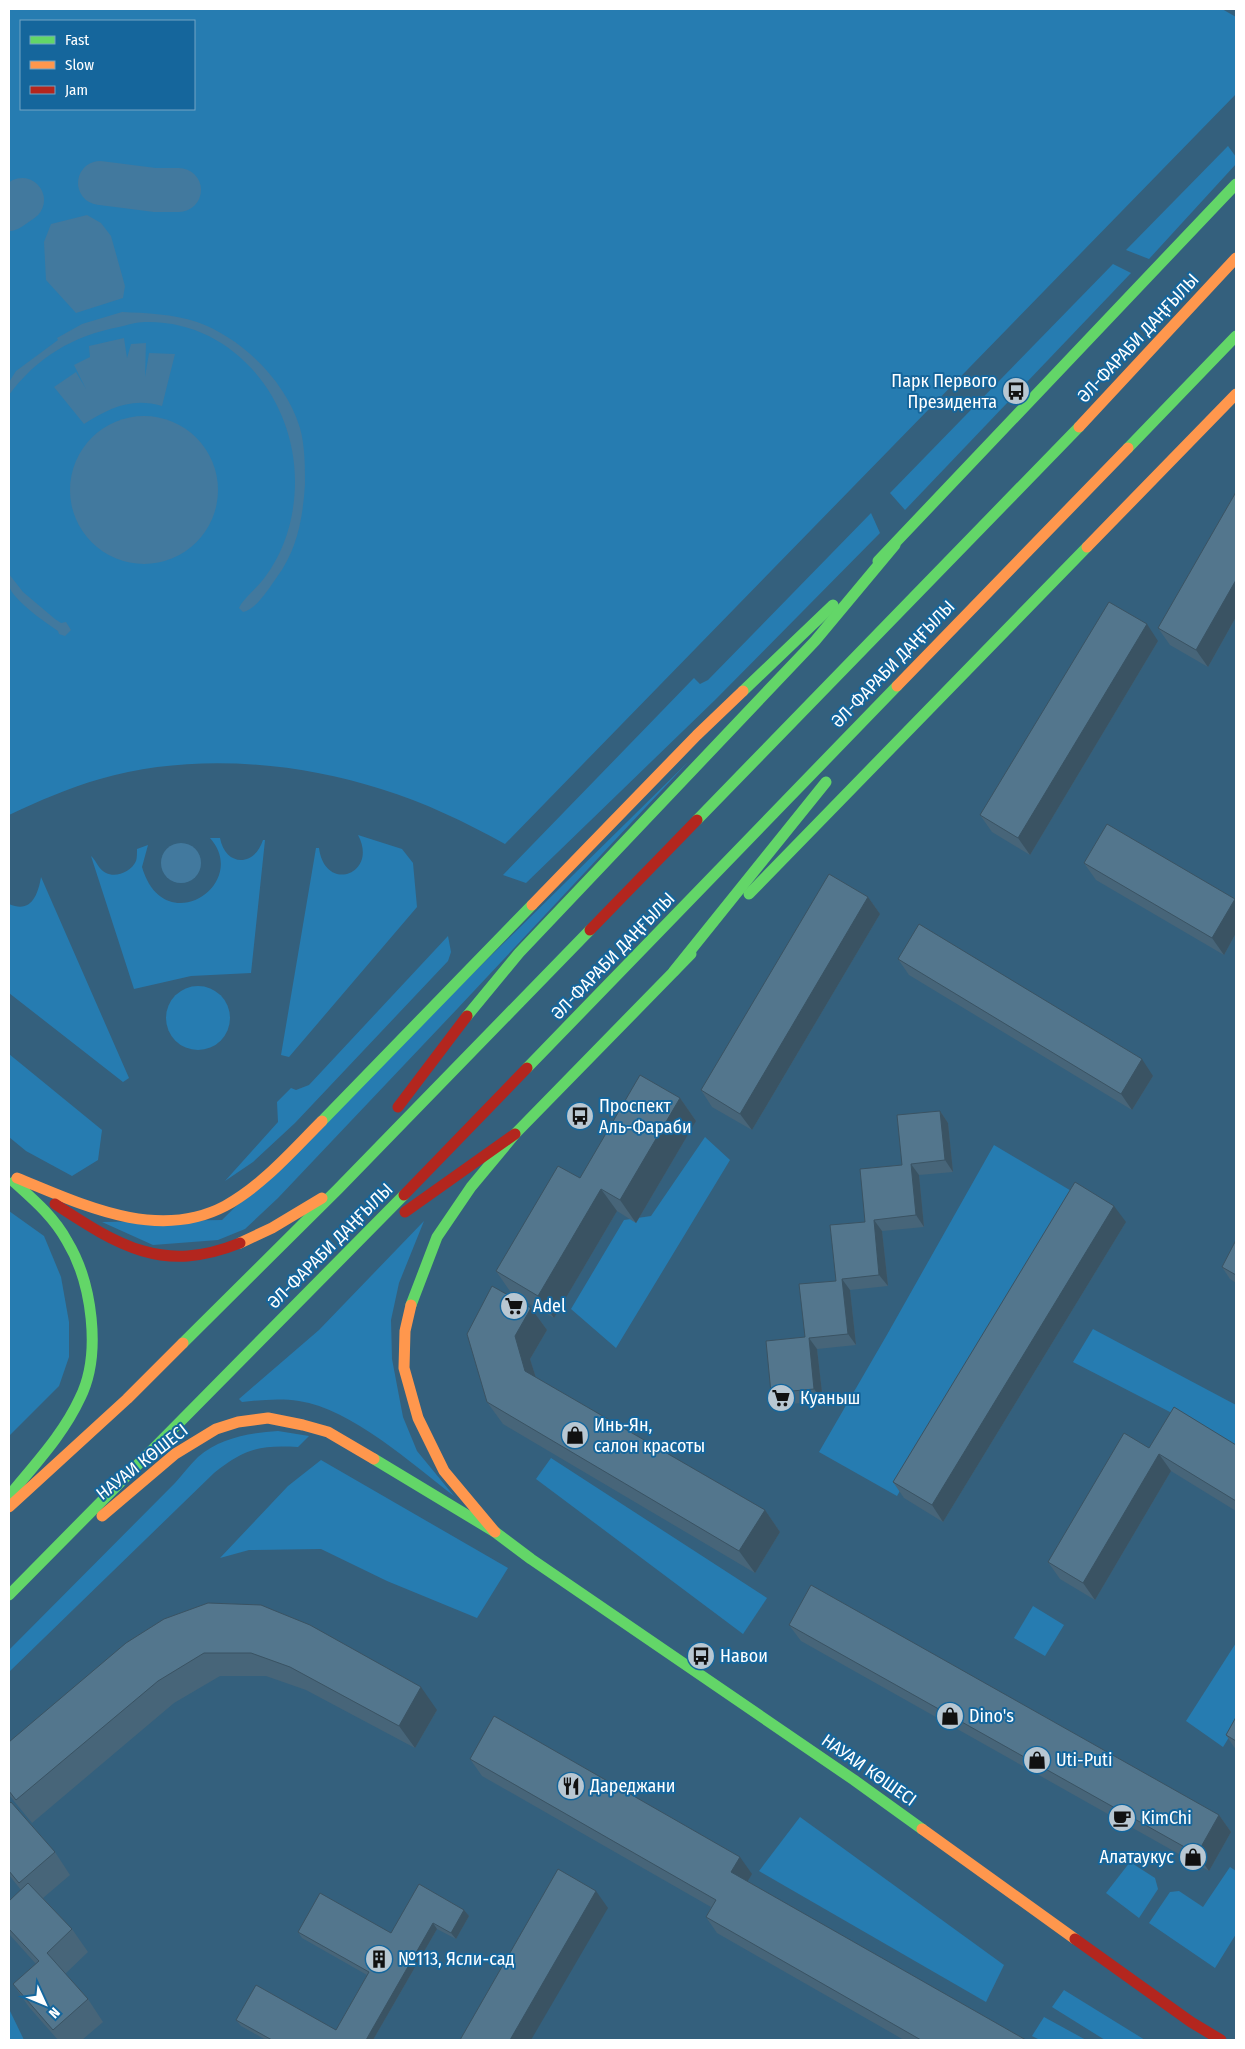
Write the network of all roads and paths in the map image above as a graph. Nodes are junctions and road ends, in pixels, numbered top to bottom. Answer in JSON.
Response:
{"nodes":[{"id":1,"x":1236,"y":184,"type":"edge"},
{"id":2,"x":1236,"y":258,"type":"edge"},
{"id":3,"x":1236,"y":336,"type":"edge"},
{"id":4,"x":1236,"y":394,"type":"edge"},
{"id":5,"x":895,"y":545,"type":"junction"},
{"id":6,"x":942,"y":638,"type":"junction"},
{"id":7,"x":854,"y":747,"type":"dead end"},
{"id":8,"x":836,"y":770,"type":"dead end"},
{"id":9,"x":674,"y":971,"type":"junction"},
{"id":10,"x":515,"y":1134,"type":"junction"},
{"id":11,"x":12,"y":1176,"type":"edge"},
{"id":12,"x":338,"y":1189,"type":"junction"},
{"id":13,"x":349,"y":1252,"type":"junction"},
{"id":14,"x":9,"y":1496,"type":"edge"},
{"id":15,"x":9,"y":1507,"type":"edge"},
{"id":16,"x":495,"y":1532,"type":"junction"},
{"id":17,"x":12,"y":1592,"type":"edge"},
{"id":18,"x":1220,"y":2040,"type":"edge"}],
"edges":[{"from":1,"to":5,"type":"main road","name":"ӘЛ-ФАРАБИ ДАҢҒЫЛЫ"},
{"from":2,"to":12,"type":"main road","name":"ӘЛ-ФАРАБИ ДАҢҒЫЛЫ"},
{"from":3,"to":6,"type":"main road","name":"ӘЛ-ФАРАБИ ДАҢҒЫЛЫ"},
{"from":4,"to":9,"type":"main road"},
{"from":5,"to":11,"type":"main road"},
{"from":5,"to":12,"type":"main road"},
{"from":6,"to":7,"type":"main road"},
{"from":6,"to":13,"type":"main road","name":"ӘЛ-ФАРАБИ ДАҢҒЫЛЫ"},
{"from":8,"to":9,"type":"main road"},
{"from":9,"to":10,"type":"main road"},
{"from":10,"to":13,"type":"main road"},
{"from":10,"to":16,"type":"main road","name":"НАУАИ КӨШЕСІ"},
{"from":11,"to":12,"type":"main road"},
{"from":11,"to":14,"type":"main road"},
{"from":12,"to":15,"type":"main road","name":"ӘЛ-ФАРАБИ ДАҢҒЫЛЫ"},
{"from":13,"to":17,"type":"main road","name":"ӘЛ-ФАРАБИ ДАҢҒЫЛЫ"},
{"from":16,"to":17,"type":"main road","name":"НАУАИ КӨШЕСІ"},
{"from":16,"to":18,"type":"main road","name":"НАУАИ КӨШЕСІ"}]}
